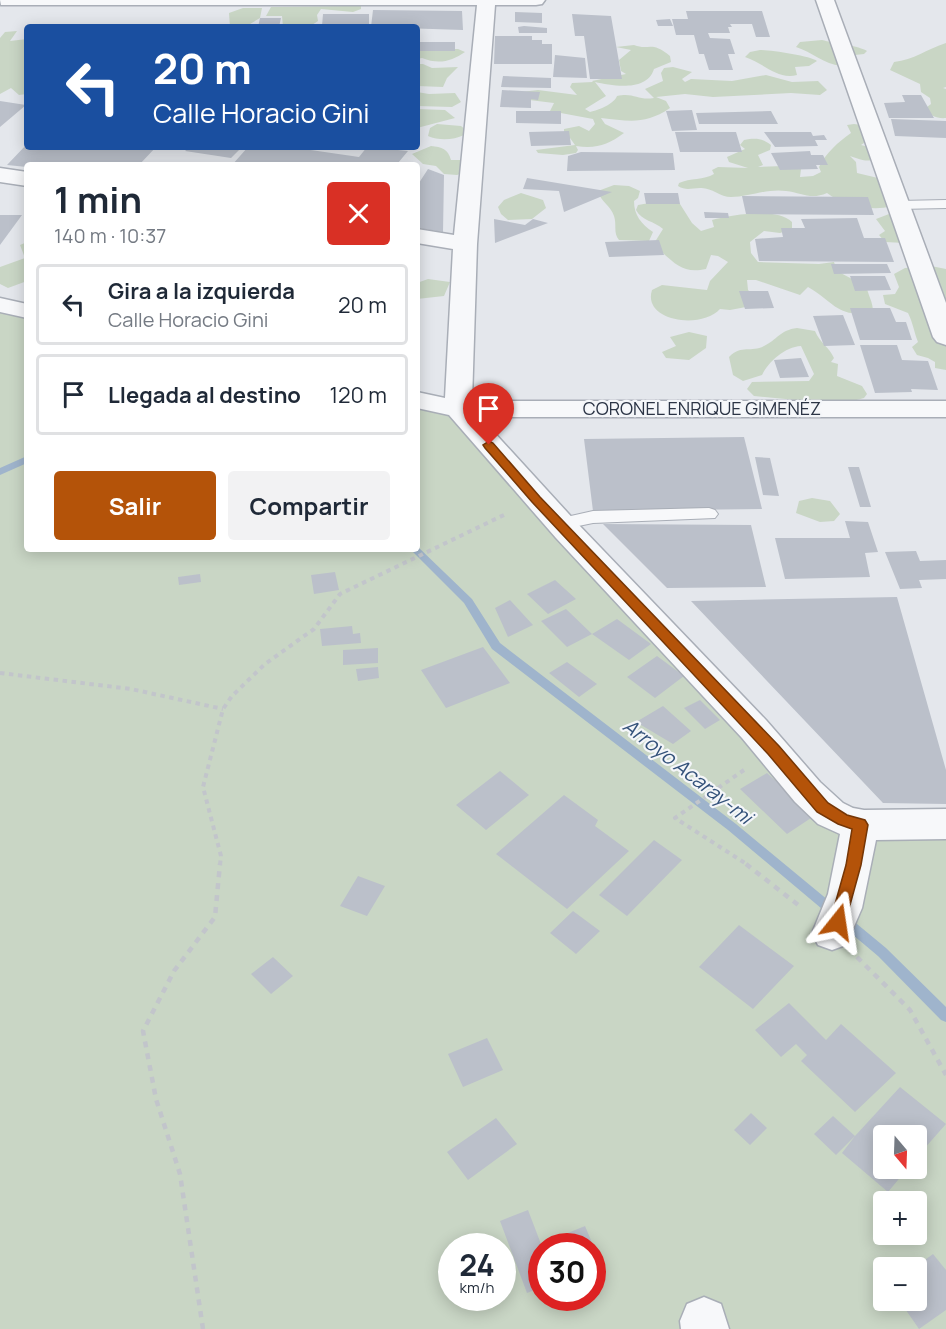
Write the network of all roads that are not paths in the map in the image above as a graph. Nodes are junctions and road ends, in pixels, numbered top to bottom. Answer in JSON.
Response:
{"nodes":[{"id":1,"x":1,"y":0,"type":"edge"},
{"id":2,"x":133,"y":0,"type":"edge"},
{"id":3,"x":486,"y":0,"type":"edge"},
{"id":4,"x":536,"y":0,"type":"edge"},
{"id":5,"x":825,"y":0,"type":"edge"},
{"id":6,"x":0,"y":175,"type":"edge"},
{"id":7,"x":24,"y":179,"type":"edge"},
{"id":8,"x":946,"y":204,"type":"edge"},
{"id":9,"x":899,"y":205,"type":"junction"},
{"id":10,"x":420,"y":237,"type":"edge"},
{"id":11,"x":465,"y":244,"type":"junction"},
{"id":12,"x":0,"y":305,"type":"edge"},
{"id":13,"x":24,"y":310,"type":"edge"},
{"id":14,"x":946,"y":337,"type":"edge"},
{"id":15,"x":420,"y":401,"type":"edge"},
{"id":16,"x":458,"y":409,"type":"junction"},
{"id":17,"x":946,"y":409,"type":"edge"},
{"id":18,"x":709,"y":514,"type":"dead end"},
{"id":19,"x":559,"y":524,"type":"junction"},
{"id":20,"x":946,"y":824,"type":"edge"},
{"id":21,"x":860,"y":825,"type":"junction"},
{"id":22,"x":835,"y":927,"type":"dead end"}],
"edges":[{"from":1,"to":2,"type":"street"},
{"from":2,"to":3,"type":"street"},
{"from":3,"to":4,"type":"street"},
{"from":3,"to":11,"type":"street"},
{"from":5,"to":9,"type":"street"},
{"from":6,"to":7,"type":"street"},
{"from":8,"to":9,"type":"lane"},
{"from":9,"to":14,"type":"street"},
{"from":10,"to":11,"type":"street"},
{"from":11,"to":16,"type":"street"},
{"from":12,"to":13,"type":"street"},
{"from":15,"to":16,"type":"street","name":"CORONEL ENRIQUE GIMENÉZ"},
{"from":16,"to":17,"type":"street","name":"CORONEL ENRIQUE GIMENÉZ"},
{"from":16,"to":19,"type":"street"},
{"from":18,"to":19,"type":"lane"},
{"from":19,"to":21,"type":"street"},
{"from":20,"to":21,"type":"street"},
{"from":21,"to":22,"type":"street"}]}
